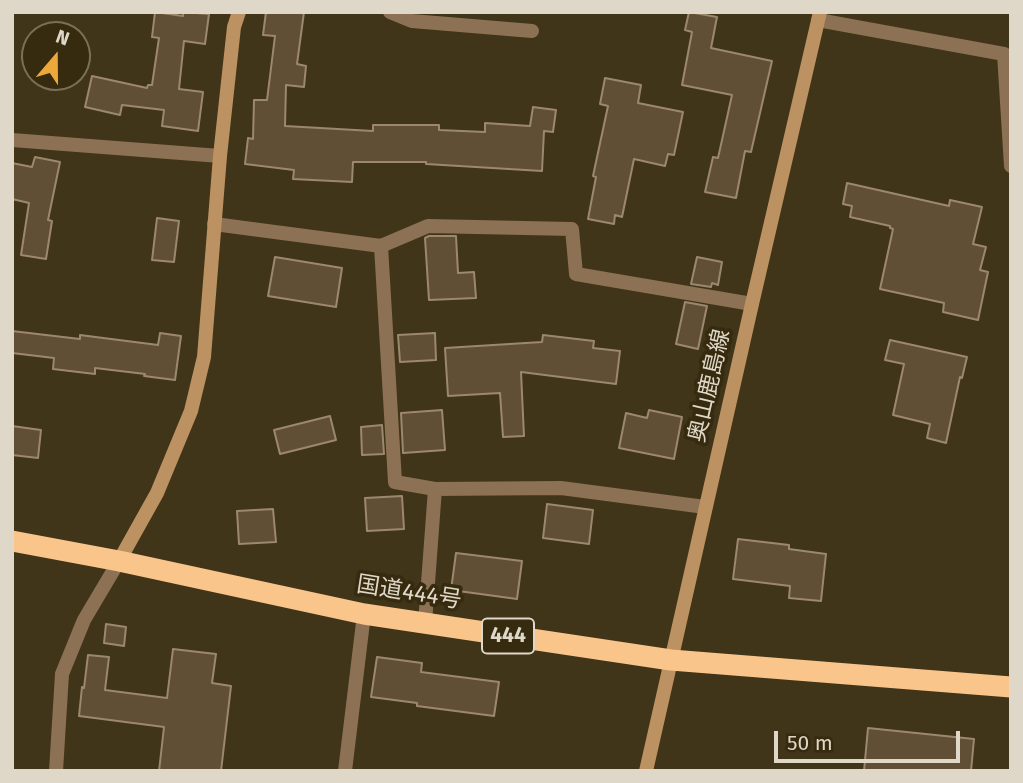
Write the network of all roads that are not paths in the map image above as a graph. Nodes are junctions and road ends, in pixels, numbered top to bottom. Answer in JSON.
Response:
{"nodes":[{"id":1,"x":239,"y":12,"type":"edge"},
{"id":2,"x":390,"y":12,"type":"edge"},
{"id":3,"x":819,"y":16,"type":"edge"},
{"id":4,"x":532,"y":31,"type":"dead end"},
{"id":5,"x":12,"y":140,"type":"edge"},
{"id":6,"x":220,"y":156,"type":"junction"},
{"id":7,"x":1011,"y":166,"type":"edge"},
{"id":8,"x":214,"y":225,"type":"junction"},
{"id":9,"x":380,"y":246,"type":"junction"},
{"id":10,"x":752,"y":304,"type":"junction"},
{"id":11,"x":435,"y":489,"type":"junction"},
{"id":12,"x":705,"y":507,"type":"junction"},
{"id":13,"x":12,"y":541,"type":"edge"},
{"id":14,"x":119,"y":561,"type":"junction"},
{"id":15,"x":365,"y":614,"type":"junction"},
{"id":16,"x":425,"y":623,"type":"junction"},
{"id":17,"x":671,"y":660,"type":"junction"},
{"id":18,"x":1011,"y":687,"type":"edge"},
{"id":19,"x":56,"y":771,"type":"edge"},
{"id":20,"x":345,"y":771,"type":"edge"},
{"id":21,"x":646,"y":771,"type":"edge"}],
"edges":[{"from":1,"to":6,"type":"main road"},
{"from":2,"to":4,"type":"street"},
{"from":3,"to":7,"type":"street"},
{"from":3,"to":10,"type":"main road","name":"奥山鹿島線"},
{"from":5,"to":6,"type":"street"},
{"from":6,"to":8,"type":"main road"},
{"from":8,"to":9,"type":"street"},
{"from":8,"to":14,"type":"main road"},
{"from":9,"to":10,"type":"street"},
{"from":9,"to":11,"type":"street"},
{"from":10,"to":12,"type":"main road","name":"奥山鹿島線"},
{"from":11,"to":12,"type":"street"},
{"from":11,"to":16,"type":"street"},
{"from":12,"to":17,"type":"main road","name":"奥山鹿島線"},
{"from":13,"to":14,"type":"highway","name":"国道444号","number":"444"},
{"from":14,"to":15,"type":"highway","name":"国道444号","number":"444"},
{"from":14,"to":19,"type":"street"},
{"from":15,"to":16,"type":"highway","name":"国道444号","number":"444"},
{"from":15,"to":20,"type":"street"},
{"from":16,"to":17,"type":"highway","name":"国道444号","number":"444"},
{"from":17,"to":18,"type":"highway","name":"国道444号","number":"444"},
{"from":17,"to":21,"type":"main road","name":"奥山鹿島線"}]}
